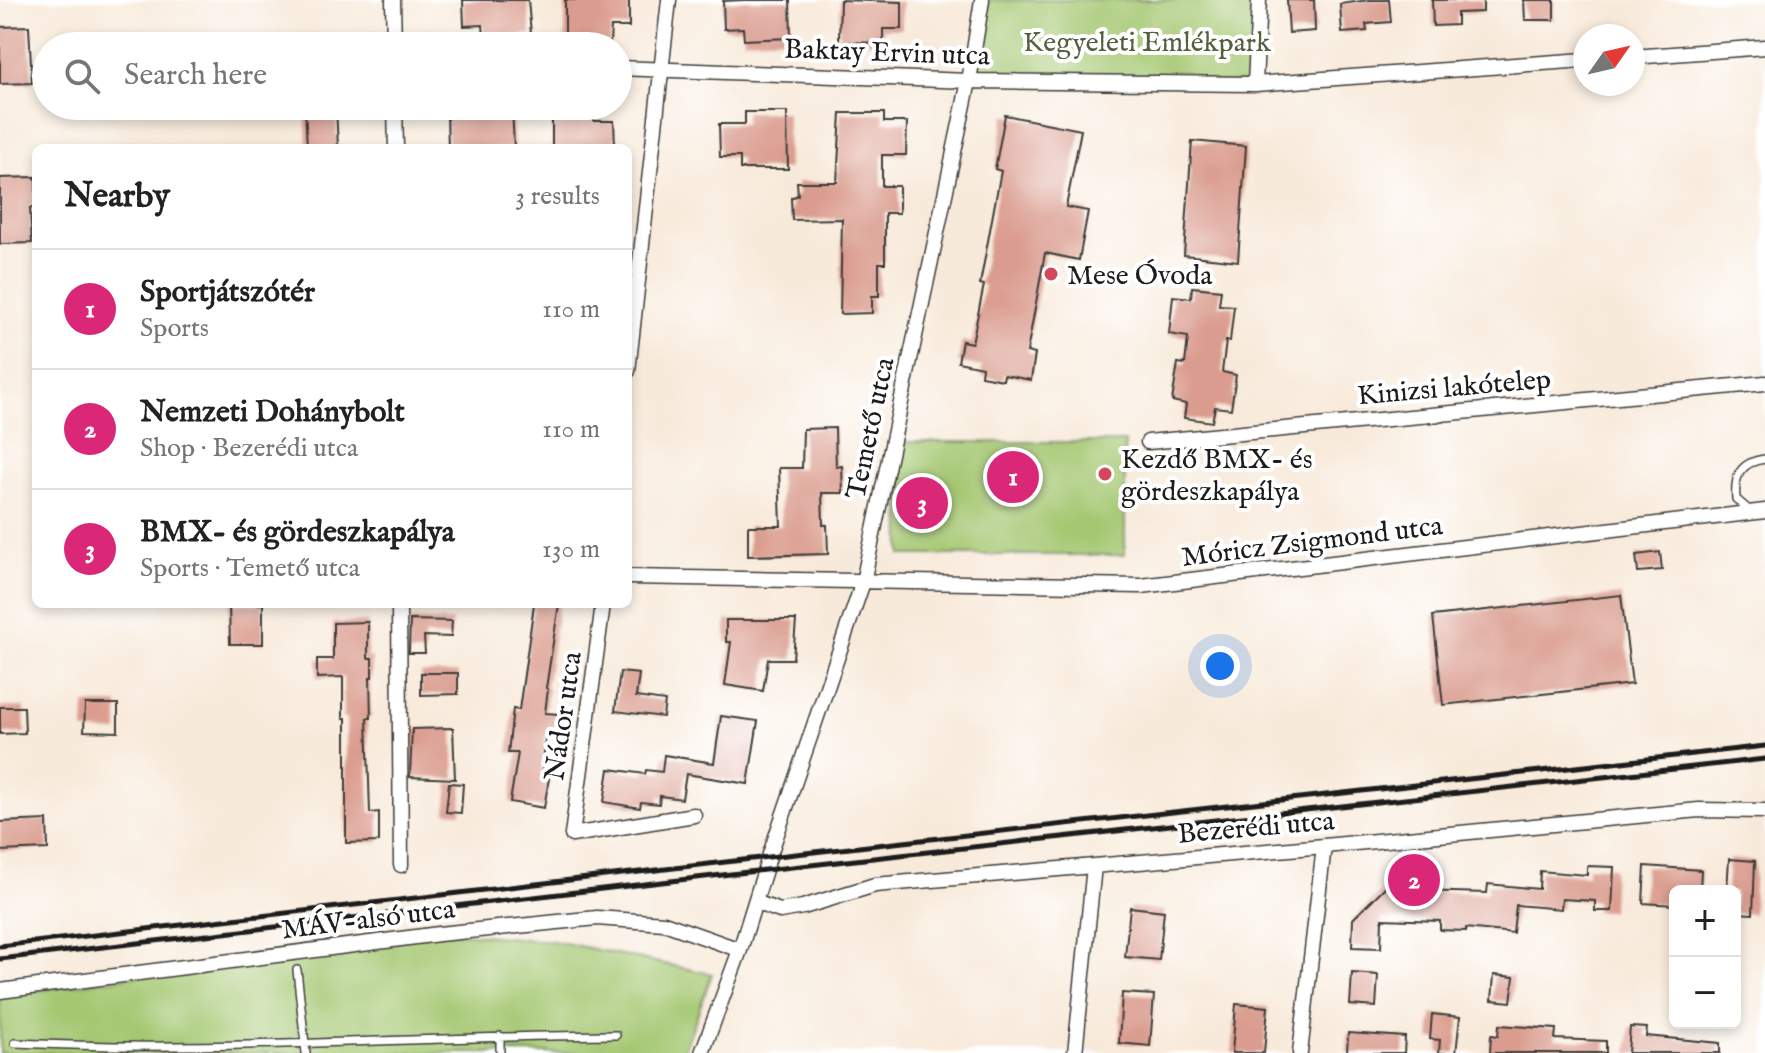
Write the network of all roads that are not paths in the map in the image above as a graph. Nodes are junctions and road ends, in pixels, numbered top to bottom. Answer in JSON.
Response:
{"nodes":[{"id":1,"x":393,"y":0,"type":"edge"},
{"id":2,"x":669,"y":0,"type":"edge"},
{"id":3,"x":982,"y":0,"type":"edge"},
{"id":4,"x":1259,"y":0,"type":"edge"},
{"id":5,"x":394,"y":32,"type":"edge"},
{"id":6,"x":1765,"y":47,"type":"edge"},
{"id":7,"x":1645,"y":56,"type":"edge"},
{"id":8,"x":1573,"y":61,"type":"edge"},
{"id":9,"x":632,"y":68,"type":"edge"},
{"id":10,"x":660,"y":68,"type":"junction"},
{"id":11,"x":969,"y":81,"type":"junction"},
{"id":12,"x":1255,"y":84,"type":"junction"},
{"id":13,"x":395,"y":120,"type":"edge"},
{"id":14,"x":396,"y":144,"type":"edge"},
{"id":15,"x":632,"y":333,"type":"edge"},
{"id":16,"x":1765,"y":383,"type":"edge"},
{"id":17,"x":1148,"y":442,"type":"dead end"},
{"id":18,"x":1765,"y":459,"type":"edge"},
{"id":19,"x":1759,"y":512,"type":"edge"},
{"id":20,"x":632,"y":577,"type":"edge"},
{"id":21,"x":863,"y":582,"type":"junction"},
{"id":22,"x":399,"y":608,"type":"edge"},
{"id":23,"x":602,"y":608,"type":"edge"},
{"id":24,"x":1765,"y":811,"type":"edge"},
{"id":25,"x":694,"y":815,"type":"dead end"},
{"id":26,"x":1324,"y":846,"type":"junction"},
{"id":27,"x":401,"y":865,"type":"dead end"},
{"id":28,"x":1094,"y":866,"type":"junction"},
{"id":29,"x":755,"y":902,"type":"junction"},
{"id":30,"x":740,"y":950,"type":"junction"},
{"id":31,"x":297,"y":970,"type":"dead end"},
{"id":32,"x":0,"y":991,"type":"edge"},
{"id":33,"x":616,"y":1035,"type":"dead end"},
{"id":34,"x":500,"y":1036,"type":"junction"},
{"id":35,"x":15,"y":1043,"type":"dead end"},
{"id":36,"x":306,"y":1049,"type":"edge"},
{"id":37,"x":88,"y":1050,"type":"edge"},
{"id":38,"x":500,"y":1053,"type":"edge"},
{"id":39,"x":702,"y":1053,"type":"edge"},
{"id":40,"x":1075,"y":1053,"type":"edge"},
{"id":41,"x":1300,"y":1053,"type":"edge"}],
"edges":[{"from":1,"to":5,"type":"street"},
{"from":2,"to":10,"type":"street"},
{"from":3,"to":11,"type":"street","name":"Temető utca"},
{"from":4,"to":12,"type":"street"},
{"from":6,"to":7,"type":"street"},
{"from":8,"to":12,"type":"street","name":"Baktay Ervin utca"},
{"from":9,"to":10,"type":"street","name":"Baktay Ervin utca"},
{"from":10,"to":11,"type":"street","name":"Baktay Ervin utca"},
{"from":10,"to":15,"type":"street"},
{"from":11,"to":12,"type":"street","name":"Baktay Ervin utca"},
{"from":11,"to":21,"type":"street","name":"Temető utca"},
{"from":13,"to":14,"type":"street"},
{"from":16,"to":17,"type":"street","name":"Kinizsi lakótelep"},
{"from":18,"to":19,"type":"lane"},
{"from":19,"to":21,"type":"street","name":"Móricz Zsigmond utca"},
{"from":20,"to":21,"type":"street","name":"Móricz Zsigmond utca"},
{"from":21,"to":29,"type":"street","name":"Temető utca"},
{"from":22,"to":27,"type":"street"},
{"from":23,"to":25,"type":"street","name":"Nádor utca"},
{"from":24,"to":26,"type":"street","name":"Bezerédi utca"},
{"from":26,"to":28,"type":"street","name":"Bezerédi utca"},
{"from":26,"to":41,"type":"street"},
{"from":28,"to":29,"type":"street","name":"Bezerédi utca"},
{"from":28,"to":40,"type":"street"},
{"from":29,"to":30,"type":"street","name":"Temető utca"},
{"from":30,"to":32,"type":"street","name":"MÁV-alsó utca"},
{"from":30,"to":39,"type":"street","name":"Temető utca"},
{"from":31,"to":36,"type":"lane"},
{"from":33,"to":34,"type":"lane"},
{"from":34,"to":36,"type":"lane"},
{"from":34,"to":38,"type":"lane"},
{"from":35,"to":37,"type":"lane"},
{"from":36,"to":37,"type":"lane"}]}
